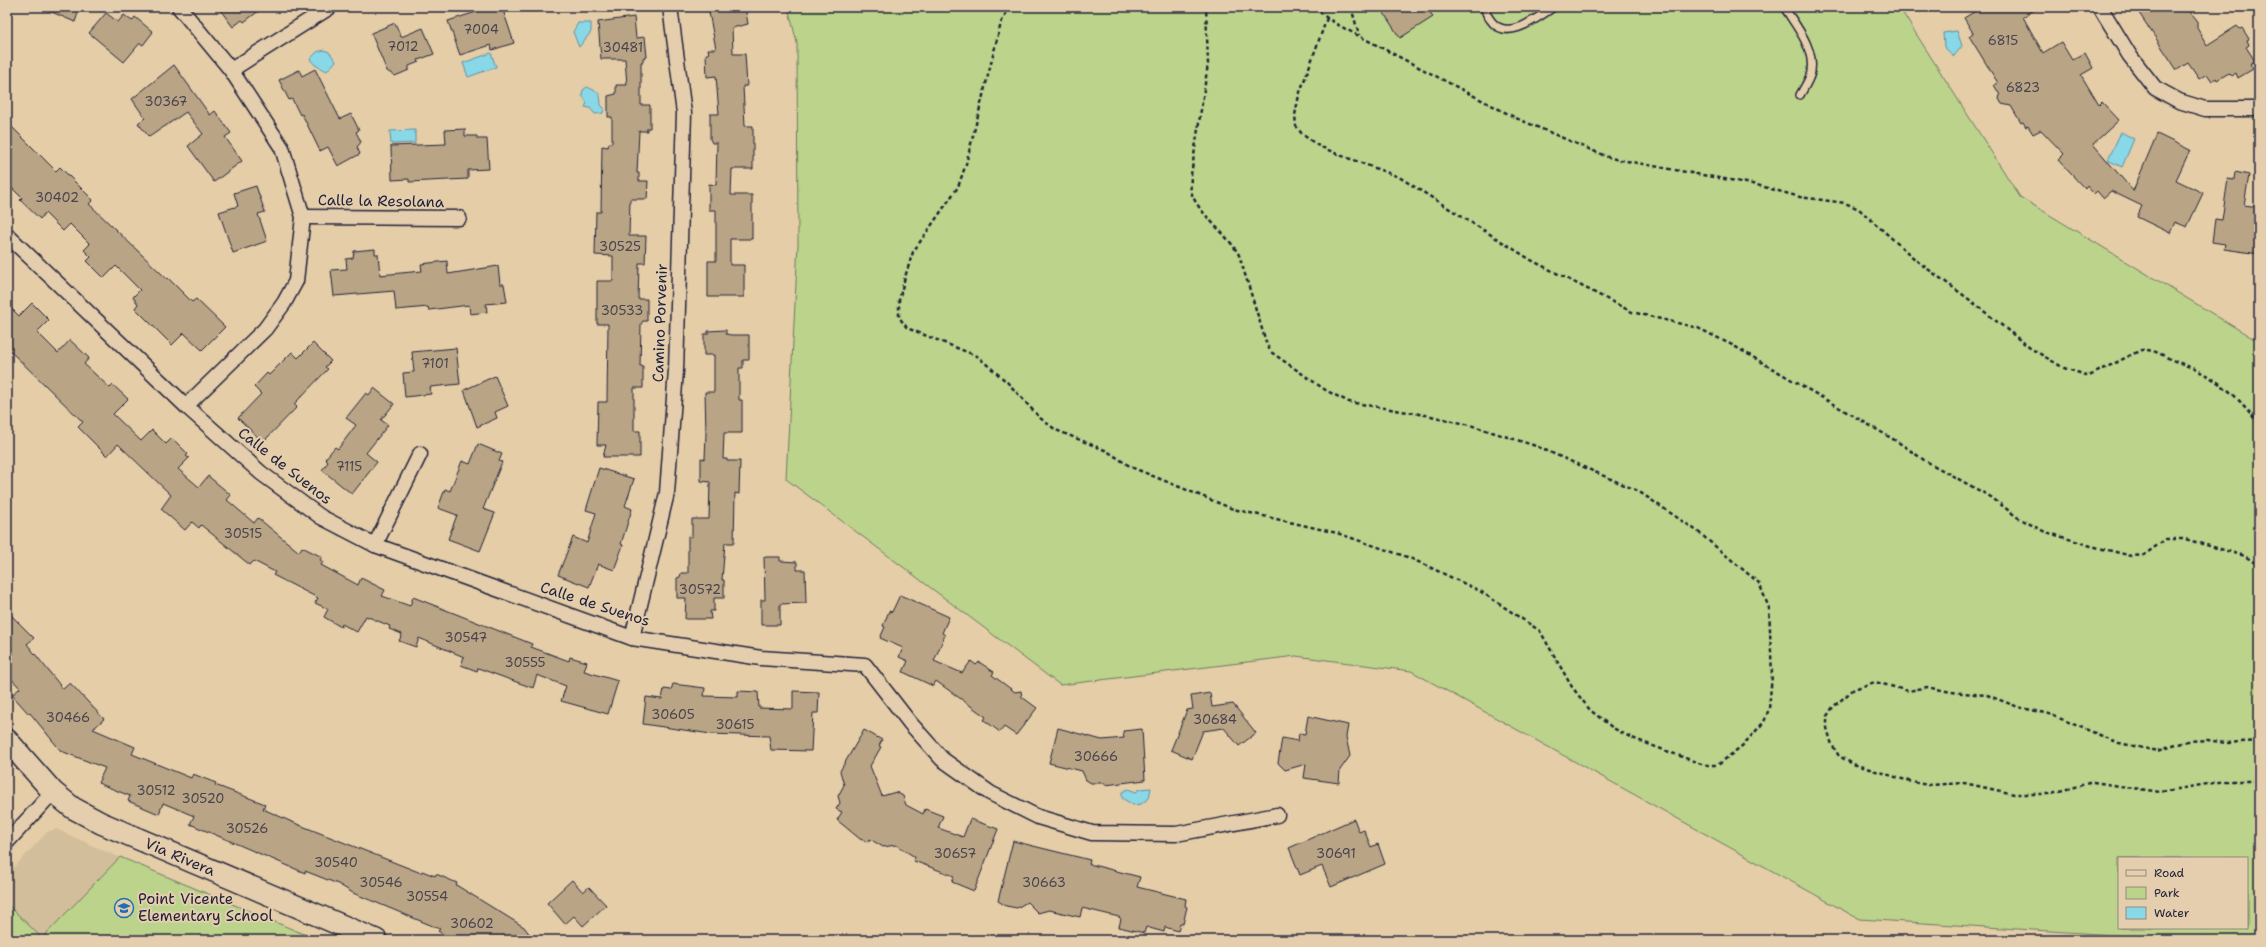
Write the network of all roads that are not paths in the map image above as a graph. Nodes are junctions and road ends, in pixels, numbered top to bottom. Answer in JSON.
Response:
{"nodes":[{"id":1,"x":179,"y":7,"type":"edge"},
{"id":2,"x":330,"y":7,"type":"edge"},
{"id":3,"x":670,"y":7,"type":"edge"},
{"id":4,"x":1485,"y":7,"type":"edge"},
{"id":5,"x":1554,"y":7,"type":"edge"},
{"id":6,"x":1784,"y":7,"type":"edge"},
{"id":7,"x":2100,"y":7,"type":"edge"},
{"id":8,"x":231,"y":70,"type":"junction"},
{"id":9,"x":1800,"y":95,"type":"dead end"},
{"id":10,"x":2259,"y":109,"type":"edge"},
{"id":11,"x":303,"y":217,"type":"junction"},
{"id":12,"x":459,"y":218,"type":"dead end"},
{"id":13,"x":7,"y":235,"type":"edge"},
{"id":14,"x":186,"y":406,"type":"junction"},
{"id":15,"x":420,"y":454,"type":"dead end"},
{"id":16,"x":375,"y":545,"type":"junction"},
{"id":17,"x":632,"y":638,"type":"junction"},
{"id":18,"x":7,"y":740,"type":"edge"},
{"id":19,"x":53,"y":792,"type":"junction"},
{"id":20,"x":1277,"y":815,"type":"dead end"},
{"id":21,"x":7,"y":842,"type":"edge"},
{"id":22,"x":376,"y":940,"type":"edge"}],
"edges":[{"from":1,"to":8,"type":"street"},
{"from":2,"to":8,"type":"street"},
{"from":3,"to":17,"type":"street","name":"Camino Porvenir"},
{"from":4,"to":5,"type":"lane"},
{"from":6,"to":9,"type":"lane"},
{"from":7,"to":10,"type":"street"},
{"from":8,"to":11,"type":"street"},
{"from":11,"to":12,"type":"street","name":"Calle la Resolana"},
{"from":11,"to":14,"type":"street"},
{"from":13,"to":14,"type":"street","name":"Calle de Suenos"},
{"from":14,"to":16,"type":"street","name":"Calle de Suenos"},
{"from":15,"to":16,"type":"street"},
{"from":16,"to":17,"type":"street","name":"Calle de Suenos"},
{"from":17,"to":20,"type":"street","name":"Calle de Suenos"},
{"from":18,"to":19,"type":"street","name":"Via Rivera"},
{"from":19,"to":21,"type":"street"},
{"from":19,"to":22,"type":"street","name":"Via Rivera"}]}
